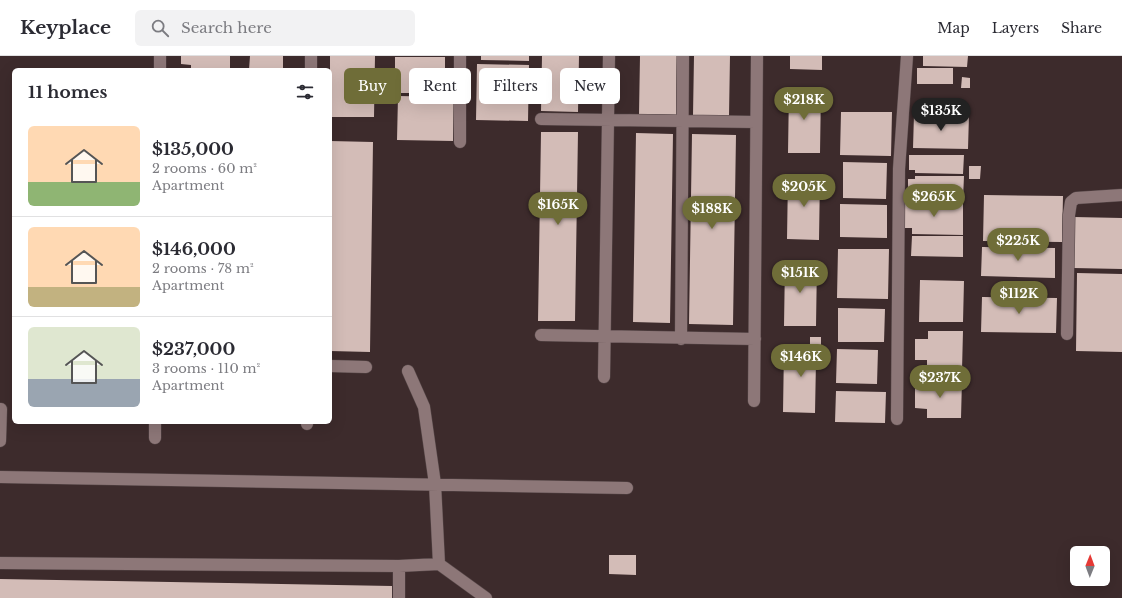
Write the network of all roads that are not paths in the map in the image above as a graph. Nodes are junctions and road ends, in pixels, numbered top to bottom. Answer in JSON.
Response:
{"nodes":[{"id":1,"x":160,"y":56,"type":"edge"},
{"id":2,"x":311,"y":56,"type":"edge"},
{"id":3,"x":460,"y":56,"type":"edge"},
{"id":4,"x":609,"y":56,"type":"edge"},
{"id":5,"x":684,"y":56,"type":"edge"},
{"id":6,"x":757,"y":56,"type":"edge"},
{"id":7,"x":907,"y":56,"type":"edge"},
{"id":8,"x":160,"y":68,"type":"edge"},
{"id":9,"x":311,"y":68,"type":"edge"},
{"id":10,"x":541,"y":120,"type":"dead end"},
{"id":11,"x":609,"y":120,"type":"junction"},
{"id":12,"x":682,"y":121,"type":"junction"},
{"id":13,"x":756,"y":122,"type":"junction"},
{"id":14,"x":460,"y":142,"type":"dead end"},
{"id":15,"x":1122,"y":195,"type":"edge"},
{"id":16,"x":1067,"y":334,"type":"dead end"},
{"id":17,"x":541,"y":335,"type":"dead end"},
{"id":18,"x":604,"y":337,"type":"junction"},
{"id":19,"x":680,"y":339,"type":"junction"},
{"id":20,"x":755,"y":340,"type":"junction"},
{"id":21,"x":332,"y":366,"type":"edge"},
{"id":22,"x":366,"y":367,"type":"dead end"},
{"id":23,"x":408,"y":371,"type":"dead end"},
{"id":24,"x":604,"y":377,"type":"dead end"},
{"id":25,"x":754,"y":401,"type":"dead end"},
{"id":26,"x":1,"y":409,"type":"dead end"},
{"id":27,"x":898,"y":419,"type":"dead end"},
{"id":28,"x":155,"y":424,"type":"edge"},
{"id":29,"x":155,"y":438,"type":"dead end"},
{"id":30,"x":0,"y":441,"type":"edge"},
{"id":31,"x":0,"y":477,"type":"edge"},
{"id":32,"x":434,"y":484,"type":"junction"},
{"id":33,"x":627,"y":488,"type":"dead end"},
{"id":34,"x":0,"y":563,"type":"edge"},
{"id":35,"x":439,"y":564,"type":"junction"},
{"id":36,"x":398,"y":566,"type":"junction"},
{"id":37,"x":398,"y":598,"type":"edge"},
{"id":38,"x":486,"y":598,"type":"edge"}],
"edges":[{"from":1,"to":8,"type":"street"},
{"from":2,"to":9,"type":"street"},
{"from":3,"to":14,"type":"street"},
{"from":4,"to":11,"type":"street"},
{"from":5,"to":12,"type":"street"},
{"from":6,"to":13,"type":"street"},
{"from":7,"to":27,"type":"street"},
{"from":10,"to":11,"type":"street"},
{"from":11,"to":12,"type":"street"},
{"from":11,"to":18,"type":"street"},
{"from":12,"to":13,"type":"street"},
{"from":12,"to":19,"type":"street"},
{"from":13,"to":20,"type":"street"},
{"from":15,"to":16,"type":"street"},
{"from":17,"to":18,"type":"street"},
{"from":18,"to":19,"type":"street"},
{"from":18,"to":24,"type":"street"},
{"from":19,"to":20,"type":"street"},
{"from":20,"to":25,"type":"street"},
{"from":21,"to":22,"type":"street"},
{"from":23,"to":32,"type":"street"},
{"from":26,"to":30,"type":"street"},
{"from":28,"to":29,"type":"street"},
{"from":31,"to":32,"type":"street"},
{"from":32,"to":33,"type":"street"},
{"from":32,"to":35,"type":"street"},
{"from":34,"to":36,"type":"street"},
{"from":35,"to":36,"type":"street"},
{"from":35,"to":38,"type":"street"},
{"from":36,"to":37,"type":"street"}]}
